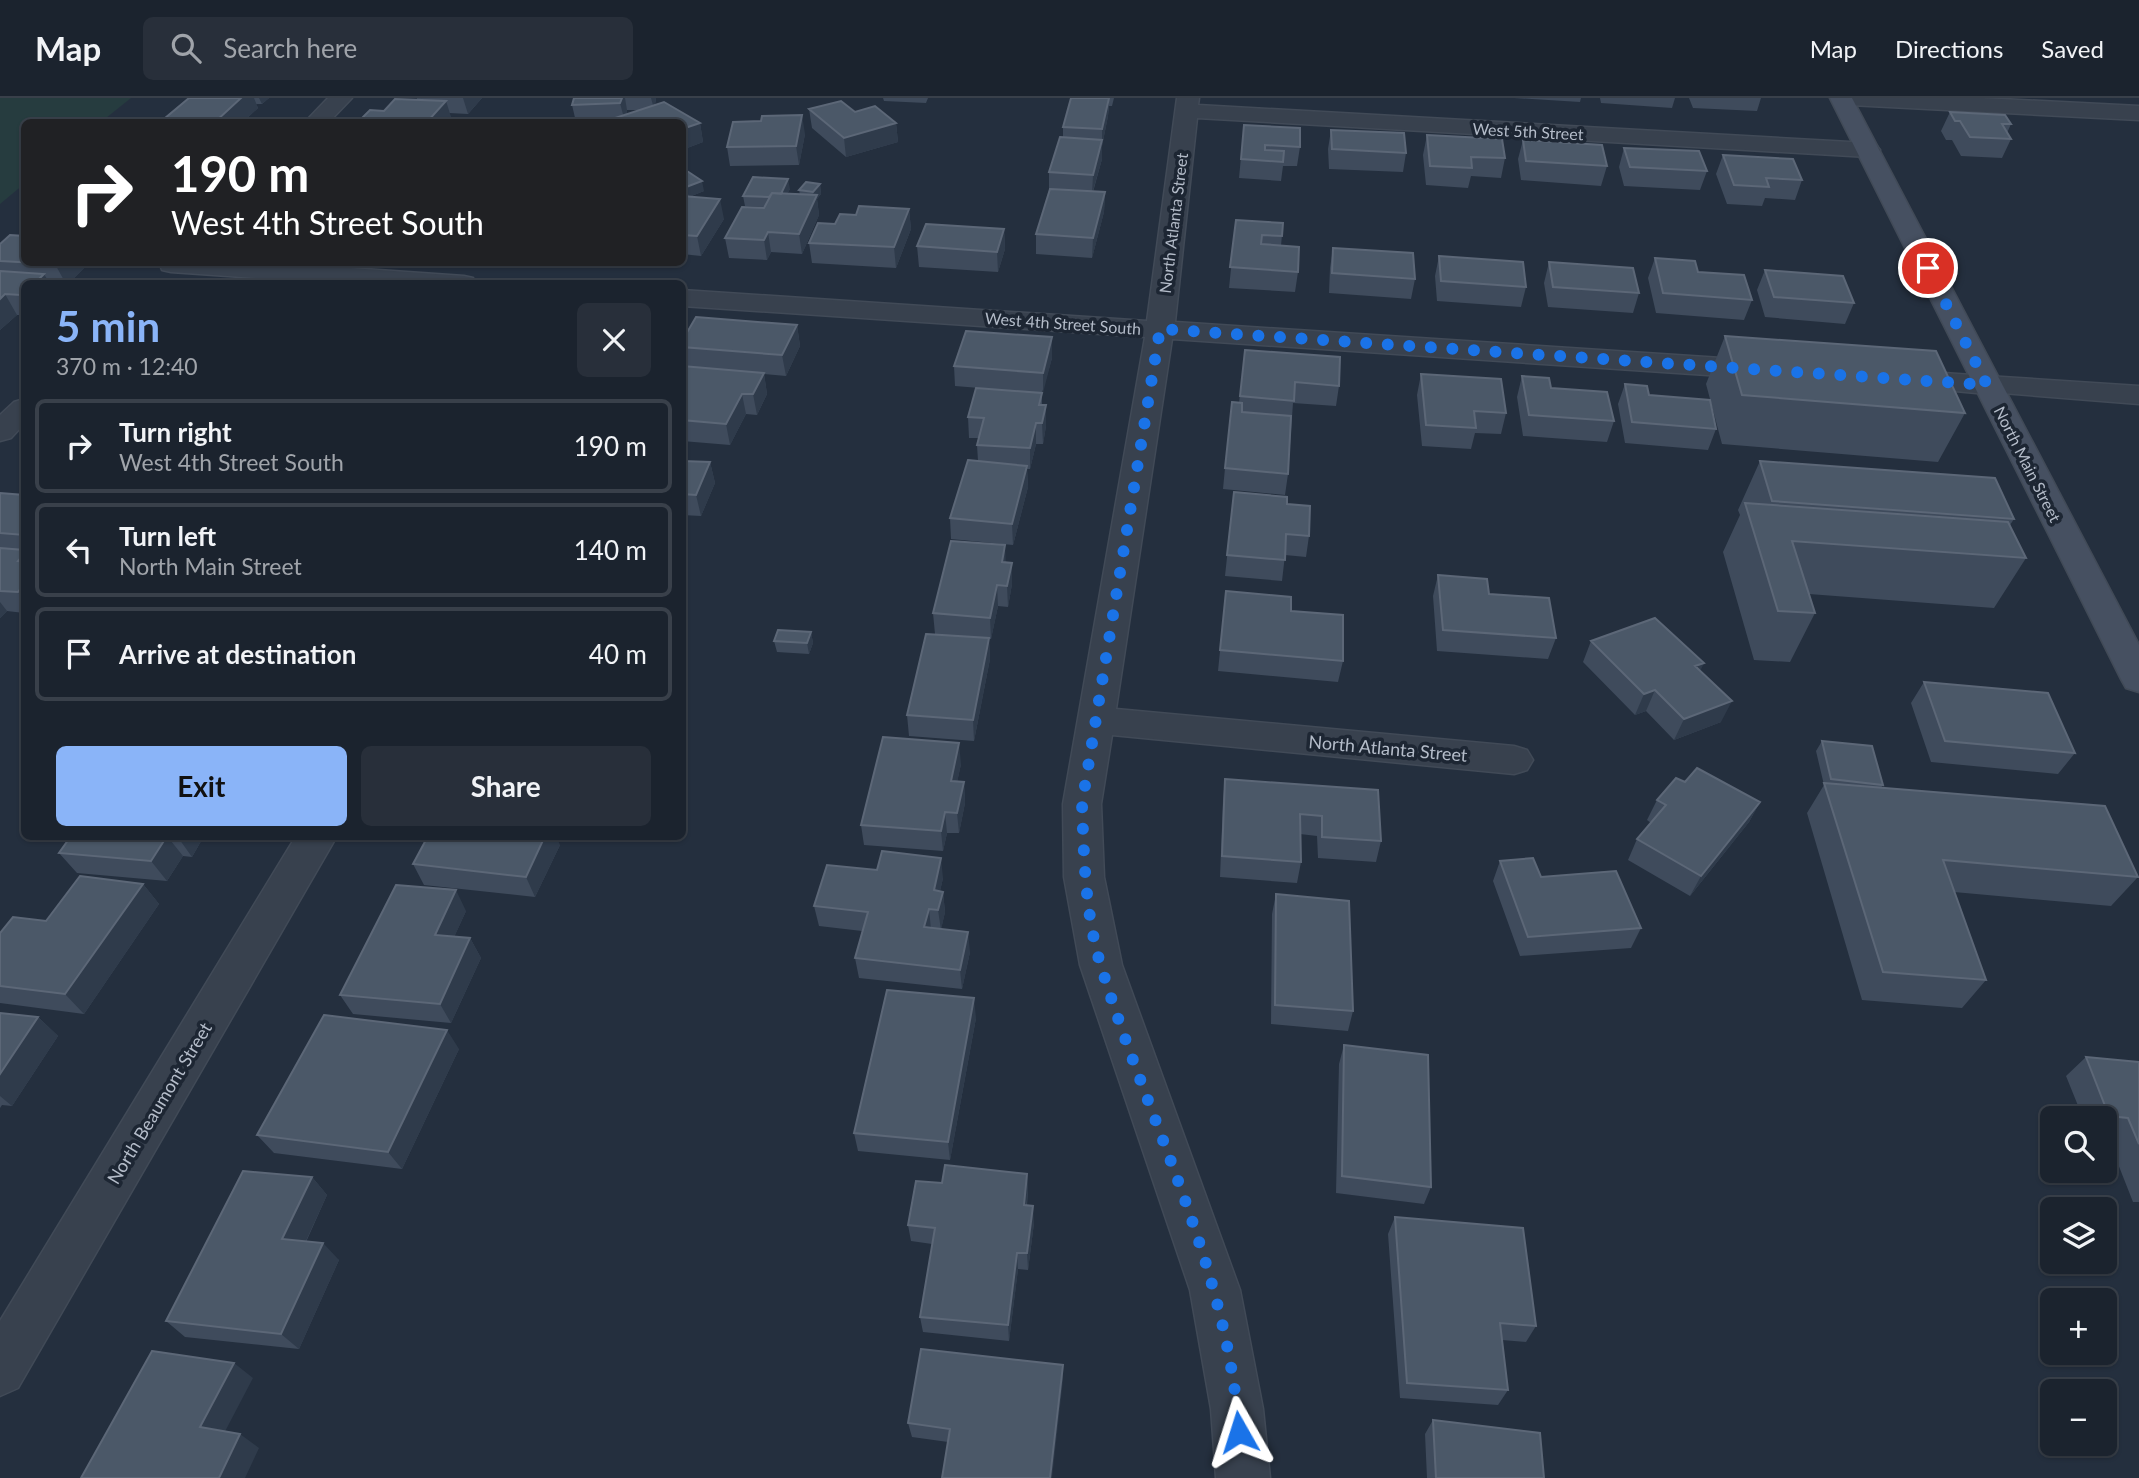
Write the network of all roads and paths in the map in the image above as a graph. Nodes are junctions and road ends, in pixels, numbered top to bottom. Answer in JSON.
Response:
{"nodes":[{"id":1,"x":341,"y":98,"type":"edge"},
{"id":2,"x":1841,"y":98,"type":"edge"},
{"id":3,"x":1850,"y":98,"type":"edge"},
{"id":4,"x":1188,"y":104,"type":"edge"},
{"id":5,"x":2139,"y":113,"type":"edge"},
{"id":6,"x":319,"y":119,"type":"edge"},
{"id":7,"x":1868,"y":150,"type":"junction"},
{"id":8,"x":169,"y":266,"type":"edge"},
{"id":9,"x":214,"y":266,"type":"edge"},
{"id":10,"x":155,"y":280,"type":"edge"},
{"id":11,"x":408,"y":280,"type":"edge"},
{"id":12,"x":686,"y":298,"type":"edge"},
{"id":13,"x":1160,"y":329,"type":"junction"},
{"id":14,"x":1787,"y":371,"type":"edge"},
{"id":15,"x":1870,"y":377,"type":"edge"},
{"id":16,"x":1987,"y":385,"type":"junction"},
{"id":17,"x":2139,"y":395,"type":"edge"},
{"id":18,"x":21,"y":411,"type":"edge"},
{"id":19,"x":0,"y":432,"type":"edge"},
{"id":20,"x":2139,"y":679,"type":"edge"},
{"id":21,"x":1095,"y":720,"type":"junction"},
{"id":22,"x":1514,"y":760,"type":"dead end"},
{"id":23,"x":315,"y":840,"type":"edge"},
{"id":24,"x":0,"y":1370,"type":"edge"},
{"id":25,"x":1242,"y":1478,"type":"edge"}],
"edges":[{"from":1,"to":6,"type":"street"},
{"from":2,"to":7,"type":"main road","name":"North Main Street"},
{"from":3,"to":5,"type":"street"},
{"from":4,"to":7,"type":"street","name":"West 5th Street"},
{"from":4,"to":13,"type":"street","name":"North Atlanta Street"},
{"from":7,"to":16,"type":"main road","name":"North Main Street"},
{"from":8,"to":10,"type":"street"},
{"from":9,"to":11,"type":"street"},
{"from":12,"to":13,"type":"street","name":"West 4th Street South"},
{"from":13,"to":14,"type":"street","name":"West 4th Street South"},
{"from":13,"to":21,"type":"street","name":"North Atlanta Street"},
{"from":15,"to":16,"type":"street"},
{"from":16,"to":17,"type":"street"},
{"from":16,"to":20,"type":"main road","name":"North Main Street"},
{"from":18,"to":19,"type":"street"},
{"from":21,"to":22,"type":"street","name":"North Atlanta Street"},
{"from":21,"to":25,"type":"street","name":"North Atlanta Street"},
{"from":23,"to":24,"type":"street","name":"North Beaumont Street"}]}
